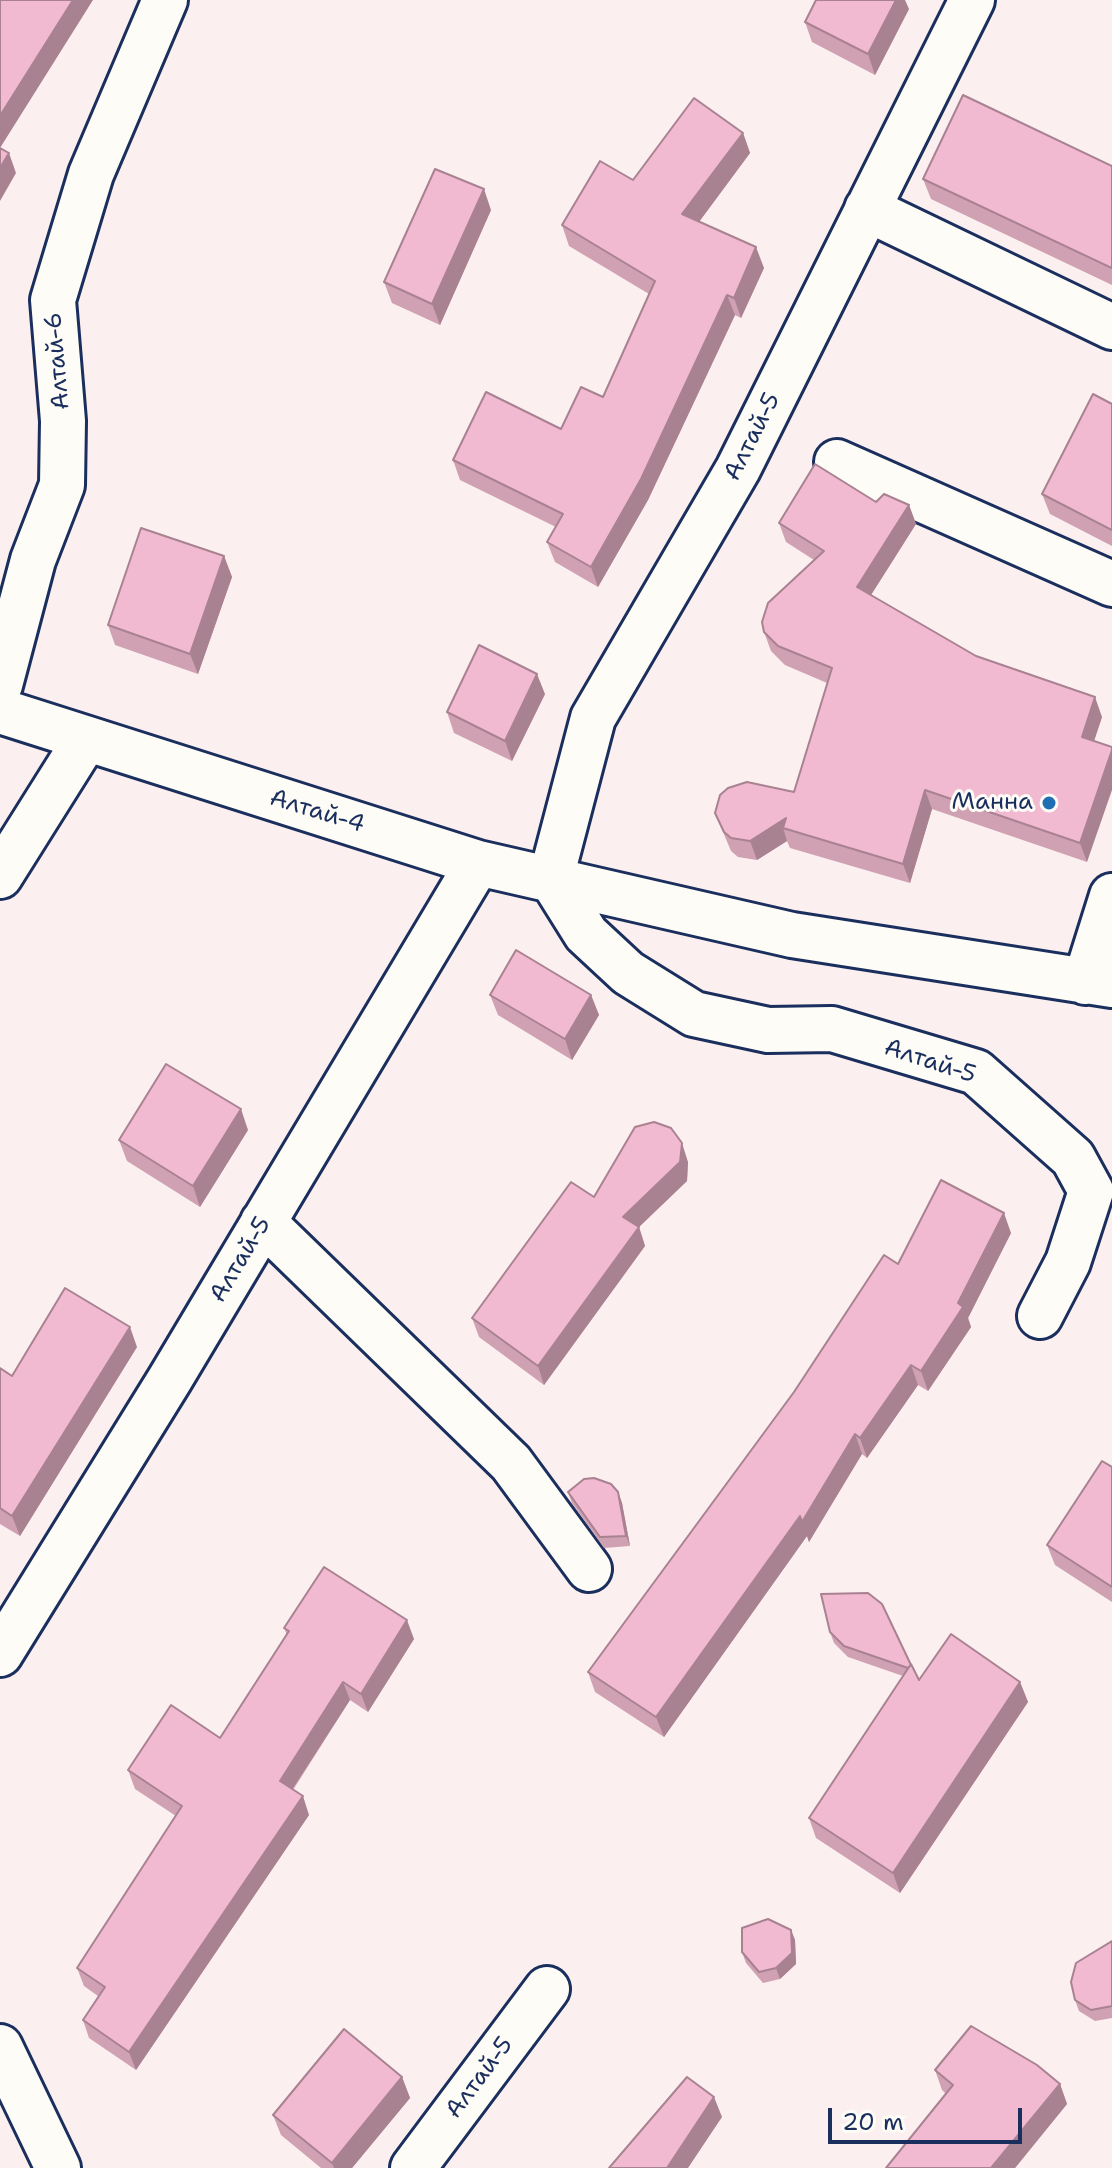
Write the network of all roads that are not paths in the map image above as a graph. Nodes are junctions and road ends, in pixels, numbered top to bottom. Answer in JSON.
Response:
{"nodes":[{"id":1,"x":165,"y":0,"type":"edge"},
{"id":2,"x":972,"y":0,"type":"edge"},
{"id":3,"x":867,"y":209,"type":"junction"},
{"id":4,"x":1112,"y":327,"type":"edge"},
{"id":5,"x":837,"y":462,"type":"dead end"},
{"id":6,"x":1112,"y":584,"type":"edge"},
{"id":7,"x":0,"y":685,"type":"edge"},
{"id":8,"x":0,"y":711,"type":"edge"},
{"id":9,"x":86,"y":739,"type":"junction"},
{"id":10,"x":478,"y":863,"type":"junction"},
{"id":11,"x":0,"y":876,"type":"edge"},
{"id":12,"x":551,"y":878,"type":"junction"},
{"id":13,"x":1112,"y":896,"type":"edge"},
{"id":14,"x":1099,"y":983,"type":"edge"},
{"id":15,"x":263,"y":1222,"type":"junction"},
{"id":16,"x":1040,"y":1316,"type":"dead end"},
{"id":17,"x":589,"y":1569,"type":"dead end"},
{"id":18,"x":0,"y":1654,"type":"edge"},
{"id":19,"x":547,"y":1989,"type":"dead end"},
{"id":20,"x":0,"y":2047,"type":"edge"},
{"id":21,"x":58,"y":2168,"type":"edge"},
{"id":22,"x":413,"y":2168,"type":"edge"}],
"edges":[{"from":1,"to":7,"type":"street","name":"Алтай-6"},
{"from":2,"to":3,"type":"street","name":"Алтай-5"},
{"from":3,"to":4,"type":"street"},
{"from":3,"to":12,"type":"street","name":"Алтай-5"},
{"from":5,"to":6,"type":"street"},
{"from":8,"to":9,"type":"street","name":"Алтай-4"},
{"from":9,"to":10,"type":"street","name":"Алтай-4"},
{"from":9,"to":11,"type":"street"},
{"from":10,"to":12,"type":"street","name":"Алтай-4"},
{"from":10,"to":15,"type":"street","name":"Алтай-5"},
{"from":12,"to":14,"type":"street"},
{"from":12,"to":16,"type":"street","name":"Алтай-5"},
{"from":13,"to":14,"type":"street"},
{"from":15,"to":17,"type":"street"},
{"from":15,"to":18,"type":"street","name":"Алтай-5"},
{"from":19,"to":22,"type":"street","name":"Алтай-5"},
{"from":20,"to":21,"type":"street"}]}
